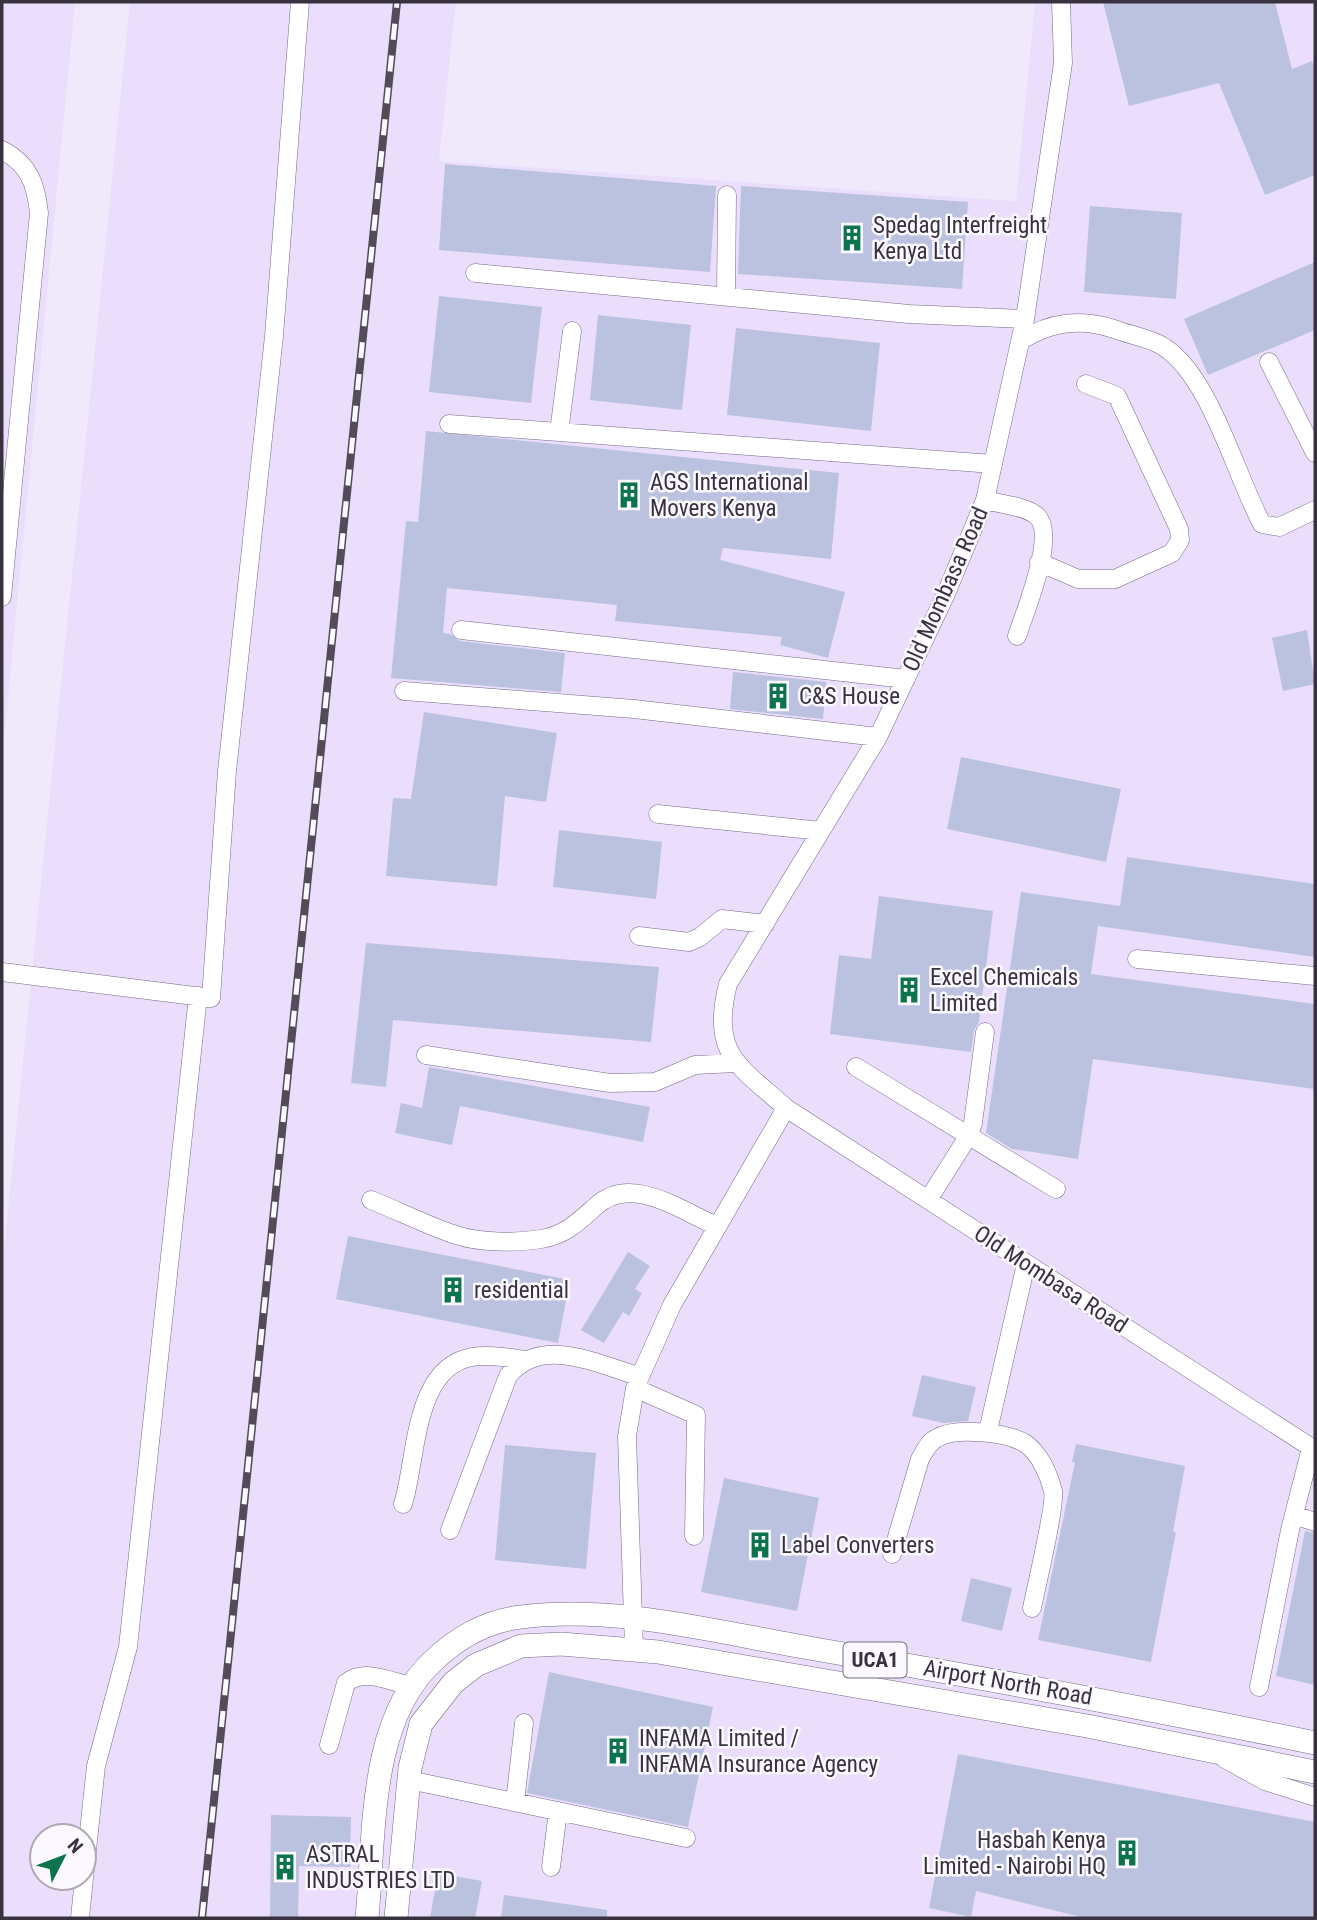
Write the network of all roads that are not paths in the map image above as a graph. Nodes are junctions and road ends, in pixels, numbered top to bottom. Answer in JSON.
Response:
{"nodes":[{"id":1,"x":300,"y":2,"type":"edge"},
{"id":2,"x":1061,"y":2,"type":"edge"},
{"id":3,"x":2,"y":150,"type":"edge"},
{"id":4,"x":727,"y":195,"type":"dead end"},
{"id":5,"x":475,"y":273,"type":"dead end"},
{"id":6,"x":726,"y":296,"type":"junction"},
{"id":7,"x":1025,"y":320,"type":"junction"},
{"id":8,"x":572,"y":331,"type":"dead end"},
{"id":9,"x":1022,"y":340,"type":"junction"},
{"id":10,"x":1269,"y":362,"type":"dead end"},
{"id":11,"x":1086,"y":384,"type":"dead end"},
{"id":12,"x":449,"y":424,"type":"dead end"},
{"id":13,"x":559,"y":432,"type":"junction"},
{"id":14,"x":1315,"y":453,"type":"edge"},
{"id":15,"x":993,"y":464,"type":"junction"},
{"id":16,"x":985,"y":500,"type":"junction"},
{"id":17,"x":1315,"y":510,"type":"edge"},
{"id":18,"x":1039,"y":562,"type":"junction"},
{"id":19,"x":2,"y":597,"type":"edge"},
{"id":20,"x":461,"y":630,"type":"dead end"},
{"id":21,"x":1017,"y":636,"type":"dead end"},
{"id":22,"x":906,"y":678,"type":"junction"},
{"id":23,"x":404,"y":691,"type":"dead end"},
{"id":24,"x":878,"y":737,"type":"junction"},
{"id":25,"x":658,"y":814,"type":"dead end"},
{"id":26,"x":821,"y":831,"type":"junction"},
{"id":27,"x":765,"y":923,"type":"junction"},
{"id":28,"x":639,"y":936,"type":"dead end"},
{"id":29,"x":1137,"y":959,"type":"dead end"},
{"id":30,"x":2,"y":972,"type":"edge"},
{"id":31,"x":1315,"y":976,"type":"edge"},
{"id":32,"x":198,"y":996,"type":"junction"},
{"id":33,"x":985,"y":1032,"type":"dead end"},
{"id":34,"x":426,"y":1055,"type":"dead end"},
{"id":35,"x":736,"y":1063,"type":"junction"},
{"id":36,"x":856,"y":1067,"type":"dead end"},
{"id":37,"x":786,"y":1108,"type":"junction"},
{"id":38,"x":969,"y":1135,"type":"junction"},
{"id":39,"x":1056,"y":1189,"type":"dead end"},
{"id":40,"x":372,"y":1200,"type":"dead end"},
{"id":41,"x":928,"y":1200,"type":"junction"},
{"id":42,"x":717,"y":1226,"type":"junction"},
{"id":43,"x":1026,"y":1264,"type":"junction"},
{"id":44,"x":526,"y":1360,"type":"junction"},
{"id":45,"x":636,"y":1382,"type":"junction"},
{"id":46,"x":988,"y":1431,"type":"junction"},
{"id":47,"x":1313,"y":1449,"type":"edge"},
{"id":48,"x":403,"y":1504,"type":"dead end"},
{"id":49,"x":1294,"y":1515,"type":"junction"},
{"id":50,"x":1315,"y":1522,"type":"edge"},
{"id":51,"x":450,"y":1530,"type":"dead end"},
{"id":52,"x":694,"y":1536,"type":"dead end"},
{"id":53,"x":892,"y":1554,"type":"dead end"},
{"id":54,"x":1032,"y":1608,"type":"dead end"},
{"id":55,"x":632,"y":1619,"type":"junction"},
{"id":56,"x":634,"y":1648,"type":"junction"},
{"id":57,"x":410,"y":1686,"type":"junction"},
{"id":58,"x":1259,"y":1687,"type":"dead end"},
{"id":59,"x":1092,"y":1697,"type":"junction"},
{"id":60,"x":524,"y":1723,"type":"dead end"},
{"id":61,"x":1087,"y":1726,"type":"junction"},
{"id":62,"x":1315,"y":1743,"type":"edge"},
{"id":63,"x":329,"y":1745,"type":"dead end"},
{"id":64,"x":1210,"y":1751,"type":"junction"},
{"id":65,"x":1315,"y":1772,"type":"edge"},
{"id":66,"x":409,"y":1780,"type":"junction"},
{"id":67,"x":1315,"y":1797,"type":"edge"},
{"id":68,"x":515,"y":1802,"type":"junction"},
{"id":69,"x":558,"y":1811,"type":"junction"},
{"id":70,"x":90,"y":1822,"type":"edge"},
{"id":71,"x":687,"y":1839,"type":"dead end"},
{"id":72,"x":551,"y":1867,"type":"dead end"},
{"id":73,"x":82,"y":1892,"type":"edge"},
{"id":74,"x":79,"y":1918,"type":"edge"},
{"id":75,"x":367,"y":1918,"type":"edge"},
{"id":76,"x":396,"y":1918,"type":"edge"}],
"edges":[{"from":1,"to":32,"type":"lane"},
{"from":2,"to":7,"type":"lane","name":"Old Mombasa Road"},
{"from":3,"to":19,"type":"lane"},
{"from":4,"to":6,"type":"lane"},
{"from":5,"to":6,"type":"lane"},
{"from":6,"to":7,"type":"lane"},
{"from":7,"to":9,"type":"lane","name":"Old Mombasa Road"},
{"from":8,"to":13,"type":"lane"},
{"from":9,"to":15,"type":"lane","name":"Old Mombasa Road"},
{"from":9,"to":17,"type":"lane"},
{"from":10,"to":14,"type":"lane"},
{"from":11,"to":18,"type":"lane"},
{"from":12,"to":13,"type":"lane"},
{"from":13,"to":15,"type":"lane"},
{"from":15,"to":16,"type":"lane","name":"Old Mombasa Road"},
{"from":16,"to":18,"type":"lane"},
{"from":16,"to":22,"type":"lane","name":"Old Mombasa Road"},
{"from":18,"to":21,"type":"lane"},
{"from":20,"to":22,"type":"lane"},
{"from":22,"to":24,"type":"lane","name":"Old Mombasa Road"},
{"from":23,"to":24,"type":"lane"},
{"from":24,"to":26,"type":"lane","name":"Old Mombasa Road"},
{"from":25,"to":26,"type":"lane"},
{"from":26,"to":27,"type":"lane","name":"Old Mombasa Road"},
{"from":27,"to":28,"type":"lane"},
{"from":27,"to":35,"type":"lane","name":"Old Mombasa Road"},
{"from":29,"to":31,"type":"lane"},
{"from":30,"to":32,"type":"lane"},
{"from":32,"to":70,"type":"lane"},
{"from":33,"to":38,"type":"lane"},
{"from":34,"to":35,"type":"lane"},
{"from":35,"to":37,"type":"lane","name":"Old Mombasa Road"},
{"from":36,"to":38,"type":"lane"},
{"from":37,"to":41,"type":"lane","name":"Old Mombasa Road"},
{"from":37,"to":42,"type":"lane"},
{"from":38,"to":39,"type":"lane"},
{"from":38,"to":41,"type":"lane"},
{"from":40,"to":42,"type":"lane"},
{"from":41,"to":43,"type":"lane","name":"Old Mombasa Road"},
{"from":42,"to":45,"type":"lane"},
{"from":43,"to":46,"type":"lane"},
{"from":43,"to":47,"type":"lane","name":"Old Mombasa Road"},
{"from":44,"to":45,"type":"lane"},
{"from":44,"to":48,"type":"lane"},
{"from":44,"to":51,"type":"lane"},
{"from":45,"to":52,"type":"lane"},
{"from":45,"to":55,"type":"lane"},
{"from":46,"to":53,"type":"lane"},
{"from":46,"to":54,"type":"lane"},
{"from":47,"to":49,"type":"lane"},
{"from":49,"to":50,"type":"lane"},
{"from":49,"to":58,"type":"lane"},
{"from":55,"to":56,"type":"lane"},
{"from":55,"to":57,"type":"main road"},
{"from":55,"to":59,"type":"main road","name":"Airport North Road","number":"UCA1"},
{"from":56,"to":61,"type":"main road","name":"Airport North Road","number":"UCA1"},
{"from":56,"to":66,"type":"main road"},
{"from":57,"to":63,"type":"lane"},
{"from":57,"to":75,"type":"main road"},
{"from":59,"to":61,"type":"main road"},
{"from":59,"to":62,"type":"main road","name":"Airport North Road","number":"UCA1"},
{"from":60,"to":68,"type":"lane"},
{"from":61,"to":64,"type":"main road","name":"Airport North Road","number":"UCA1"},
{"from":64,"to":65,"type":"main road","name":"Airport North Road","number":"UCA1"},
{"from":64,"to":67,"type":"lane"},
{"from":66,"to":68,"type":"lane"},
{"from":66,"to":76,"type":"main road"},
{"from":68,"to":69,"type":"lane"},
{"from":69,"to":71,"type":"lane"},
{"from":69,"to":72,"type":"lane"},
{"from":73,"to":74,"type":"lane"}]}
